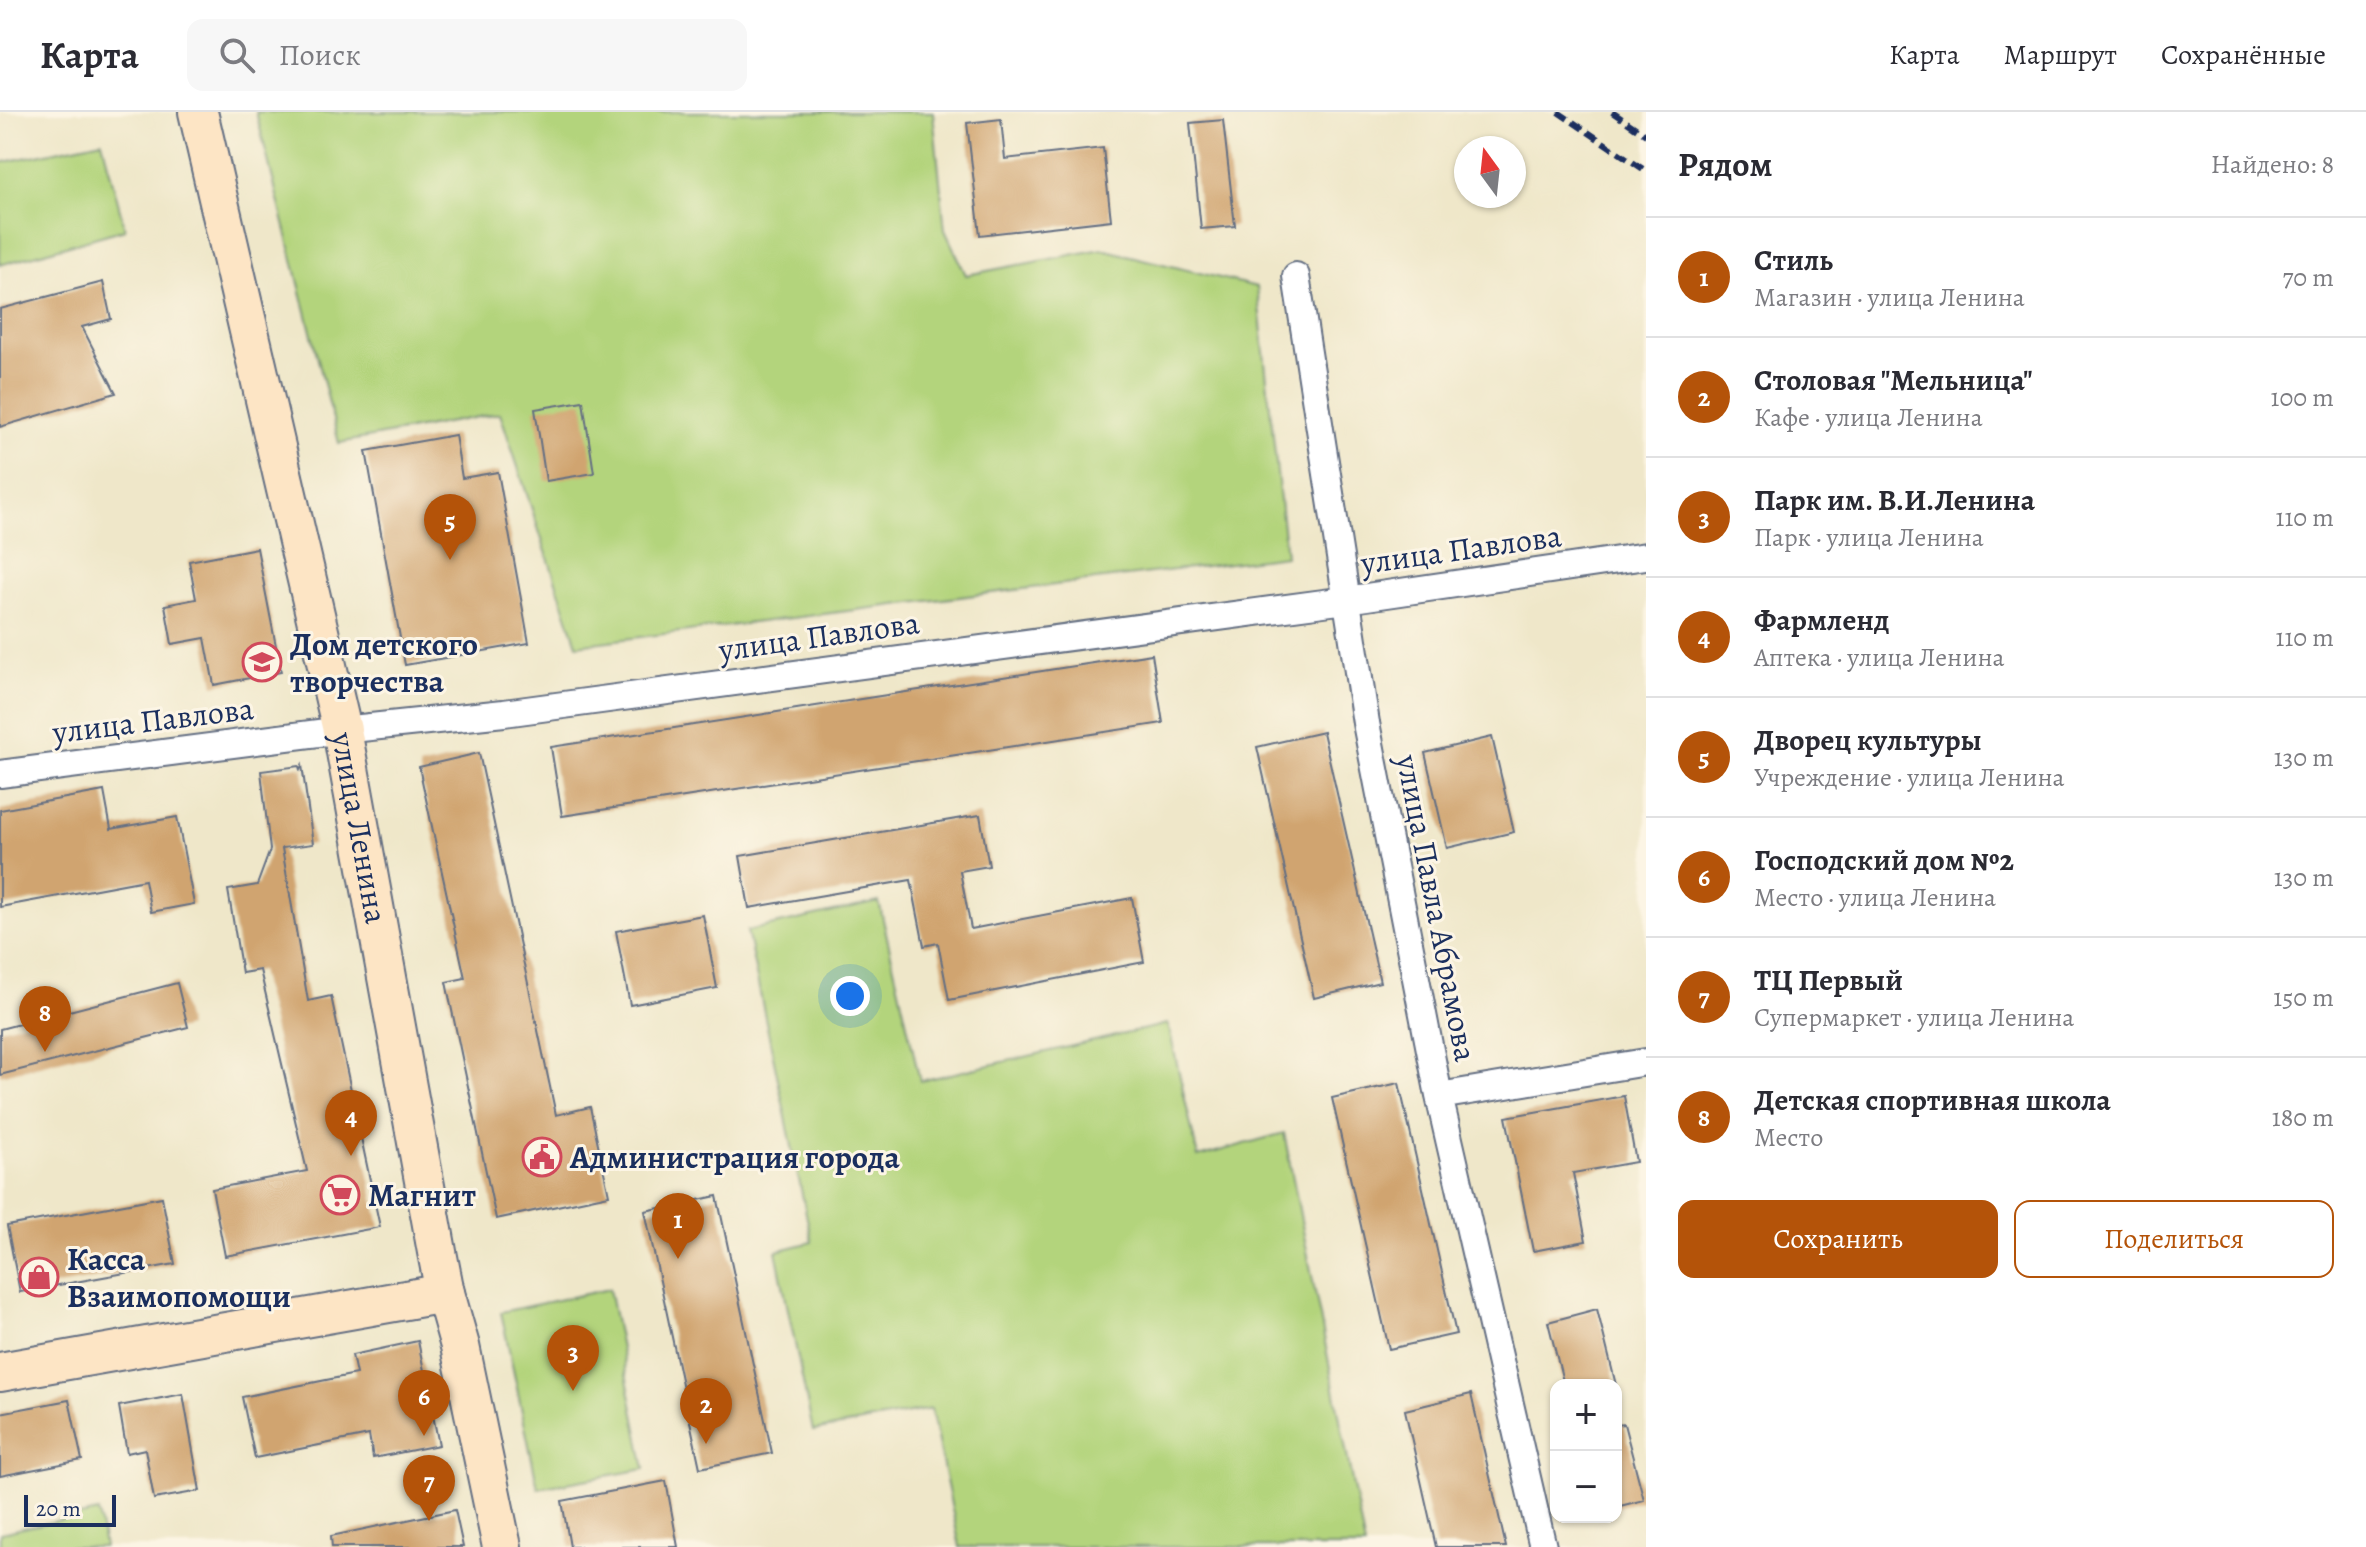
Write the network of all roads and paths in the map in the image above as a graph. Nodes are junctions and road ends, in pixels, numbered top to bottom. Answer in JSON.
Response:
{"nodes":[{"id":1,"x":198,"y":112,"type":"edge"},
{"id":2,"x":1296,"y":276,"type":"dead end"},
{"id":3,"x":1646,"y":556,"type":"edge"},
{"id":4,"x":1346,"y":600,"type":"junction"},
{"id":5,"x":342,"y":730,"type":"junction"},
{"id":6,"x":0,"y":774,"type":"edge"},
{"id":7,"x":1646,"y":1062,"type":"edge"},
{"id":8,"x":1439,"y":1096,"type":"junction"},
{"id":9,"x":445,"y":1293,"type":"junction"},
{"id":10,"x":0,"y":1372,"type":"edge"},
{"id":11,"x":502,"y":1547,"type":"edge"},
{"id":12,"x":1543,"y":1547,"type":"edge"}],
"edges":[{"from":1,"to":5,"type":"main road","name":"улица Ленина"},
{"from":2,"to":4,"type":"street","name":"улица Павла Абрамова"},
{"from":3,"to":4,"type":"street","name":"улица Павлова"},
{"from":4,"to":5,"type":"street","name":"улица Павлова"},
{"from":4,"to":8,"type":"street","name":"улица Павла Абрамова"},
{"from":5,"to":6,"type":"street","name":"улица Павлова"},
{"from":5,"to":9,"type":"main road","name":"улица Ленина"},
{"from":7,"to":8,"type":"street"},
{"from":8,"to":12,"type":"street","name":"улица Павла Абрамова"},
{"from":9,"to":10,"type":"main road"},
{"from":9,"to":11,"type":"main road","name":"улица Ленина"}]}
